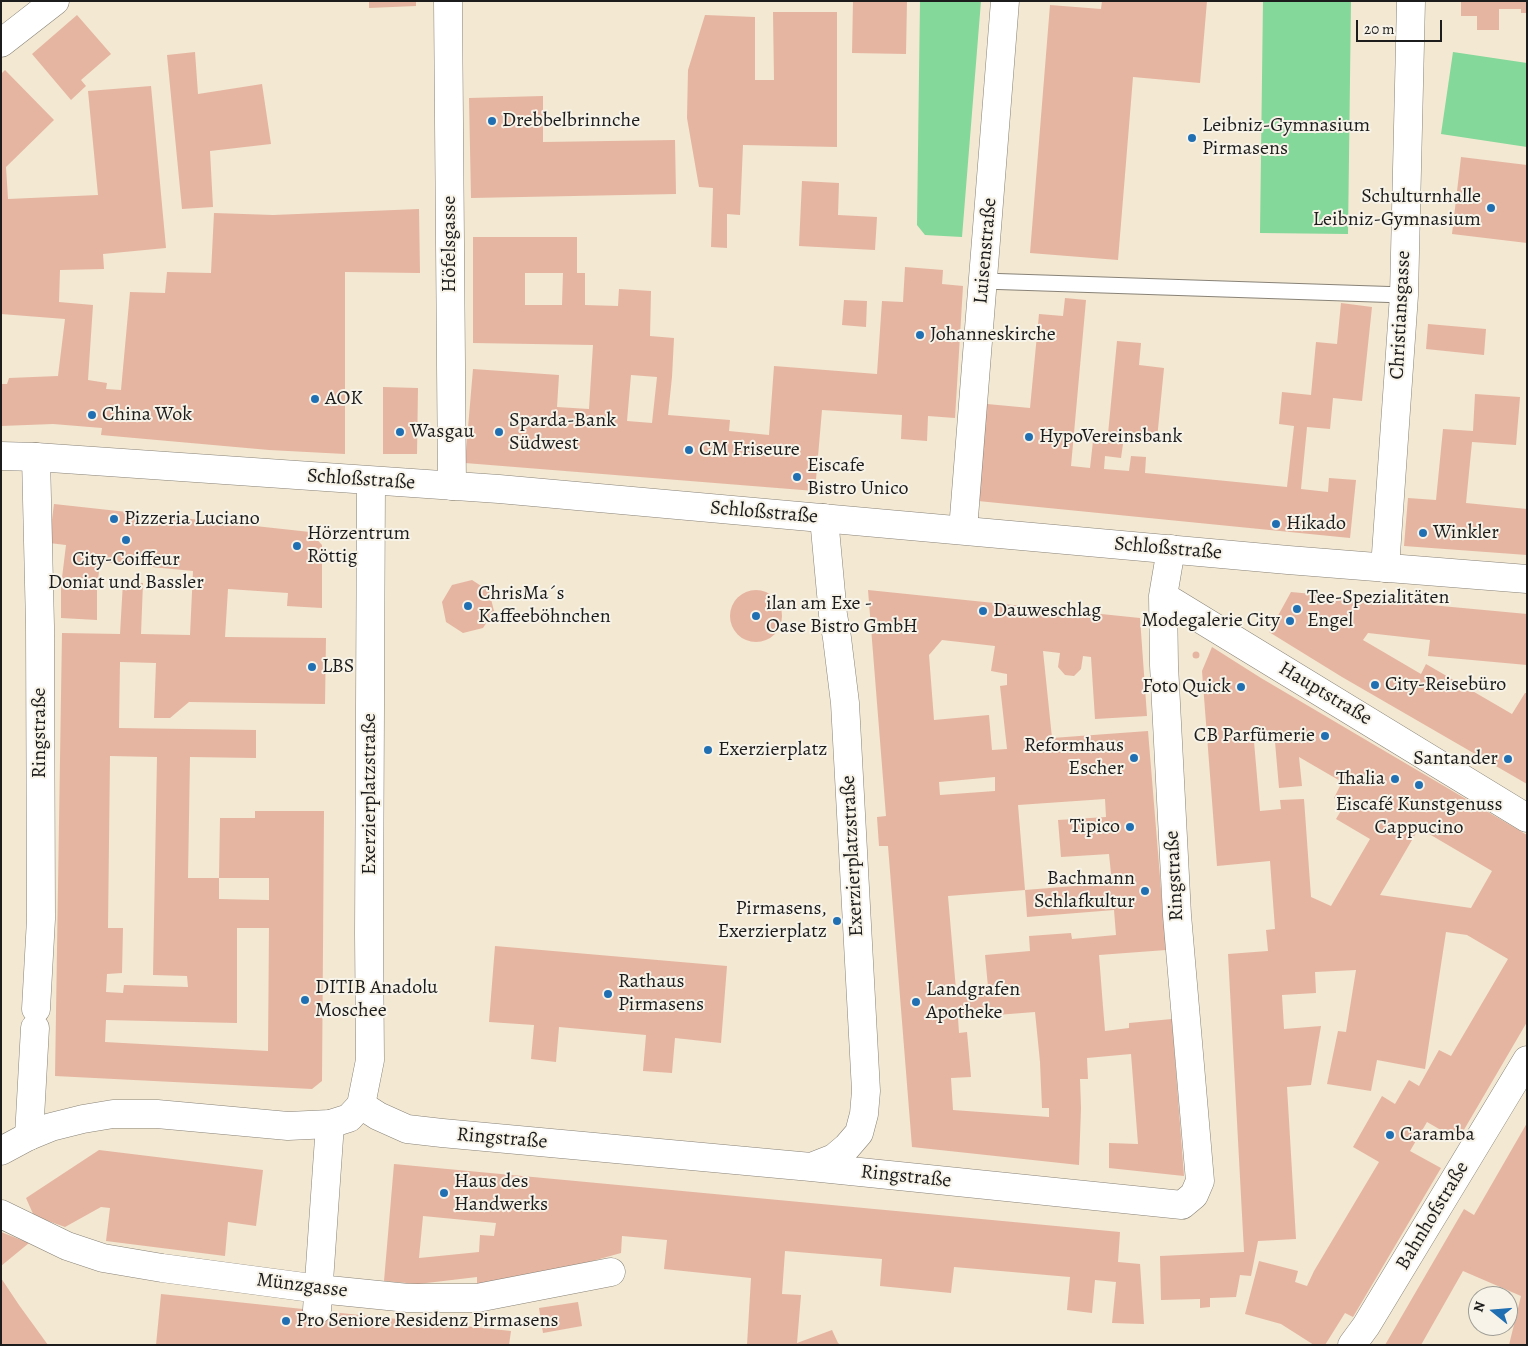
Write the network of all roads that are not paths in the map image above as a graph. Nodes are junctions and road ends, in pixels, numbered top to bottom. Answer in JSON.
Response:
{"nodes":[{"id":1,"x":55,"y":1,"type":"edge"},
{"id":2,"x":448,"y":1,"type":"edge"},
{"id":3,"x":1005,"y":1,"type":"edge"},
{"id":4,"x":1411,"y":1,"type":"edge"},
{"id":5,"x":1,"y":43,"type":"edge"},
{"id":6,"x":983,"y":281,"type":"junction"},
{"id":7,"x":1404,"y":295,"type":"junction"},
{"id":8,"x":1,"y":456,"type":"edge"},
{"id":9,"x":36,"y":458,"type":"junction"},
{"id":10,"x":371,"y":481,"type":"junction"},
{"id":11,"x":452,"y":486,"type":"junction"},
{"id":12,"x":824,"y":518,"type":"junction"},
{"id":13,"x":963,"y":530,"type":"junction"},
{"id":14,"x":1171,"y":549,"type":"junction"},
{"id":15,"x":1385,"y":568,"type":"junction"},
{"id":16,"x":1527,"y":579,"type":"edge"},
{"id":17,"x":1163,"y":596,"type":"junction"},
{"id":18,"x":1527,"y":818,"type":"edge"},
{"id":19,"x":1527,"y":1060,"type":"edge"},
{"id":20,"x":361,"y":1105,"type":"junction"},
{"id":21,"x":330,"y":1124,"type":"junction"},
{"id":22,"x":30,"y":1136,"type":"junction"},
{"id":23,"x":1,"y":1151,"type":"edge"},
{"id":24,"x":811,"y":1167,"type":"junction"},
{"id":25,"x":1,"y":1214,"type":"edge"},
{"id":26,"x":611,"y":1272,"type":"dead end"},
{"id":27,"x":318,"y":1300,"type":"junction"},
{"id":28,"x":1352,"y":1345,"type":"edge"}],
"edges":[{"from":1,"to":5,"type":"street"},
{"from":2,"to":11,"type":"street","name":"Höfelsgasse"},
{"from":3,"to":6,"type":"street","name":"Luisenstraße"},
{"from":4,"to":7,"type":"street","name":"Christiansgasse"},
{"from":6,"to":7,"type":"lane"},
{"from":6,"to":13,"type":"street","name":"Luisenstraße"},
{"from":7,"to":15,"type":"street","name":"Christiansgasse"},
{"from":8,"to":9,"type":"street","name":"Schloßstraße"},
{"from":9,"to":10,"type":"street","name":"Schloßstraße"},
{"from":9,"to":22,"type":"street","name":"Ringstraße"},
{"from":10,"to":11,"type":"street","name":"Schloßstraße"},
{"from":10,"to":20,"type":"street","name":"Exerzierplatzstraße"},
{"from":11,"to":12,"type":"street","name":"Schloßstraße"},
{"from":12,"to":13,"type":"street","name":"Schloßstraße"},
{"from":12,"to":24,"type":"street","name":"Exerzierplatzstraße"},
{"from":13,"to":14,"type":"street","name":"Schloßstraße"},
{"from":14,"to":15,"type":"street","name":"Schloßstraße"},
{"from":14,"to":17,"type":"street"},
{"from":15,"to":16,"type":"street","name":"Schloßstraße"},
{"from":17,"to":18,"type":"street","name":"Hauptstraße"},
{"from":17,"to":24,"type":"street","name":"Ringstraße"},
{"from":19,"to":28,"type":"street","name":"Bahnhofstraße"},
{"from":20,"to":21,"type":"street"},
{"from":20,"to":24,"type":"street","name":"Ringstraße"},
{"from":21,"to":22,"type":"street"},
{"from":21,"to":27,"type":"street"},
{"from":22,"to":23,"type":"street"},
{"from":25,"to":27,"type":"street","name":"Münzgasse"},
{"from":26,"to":27,"type":"street","name":"Münzgasse"}]}
